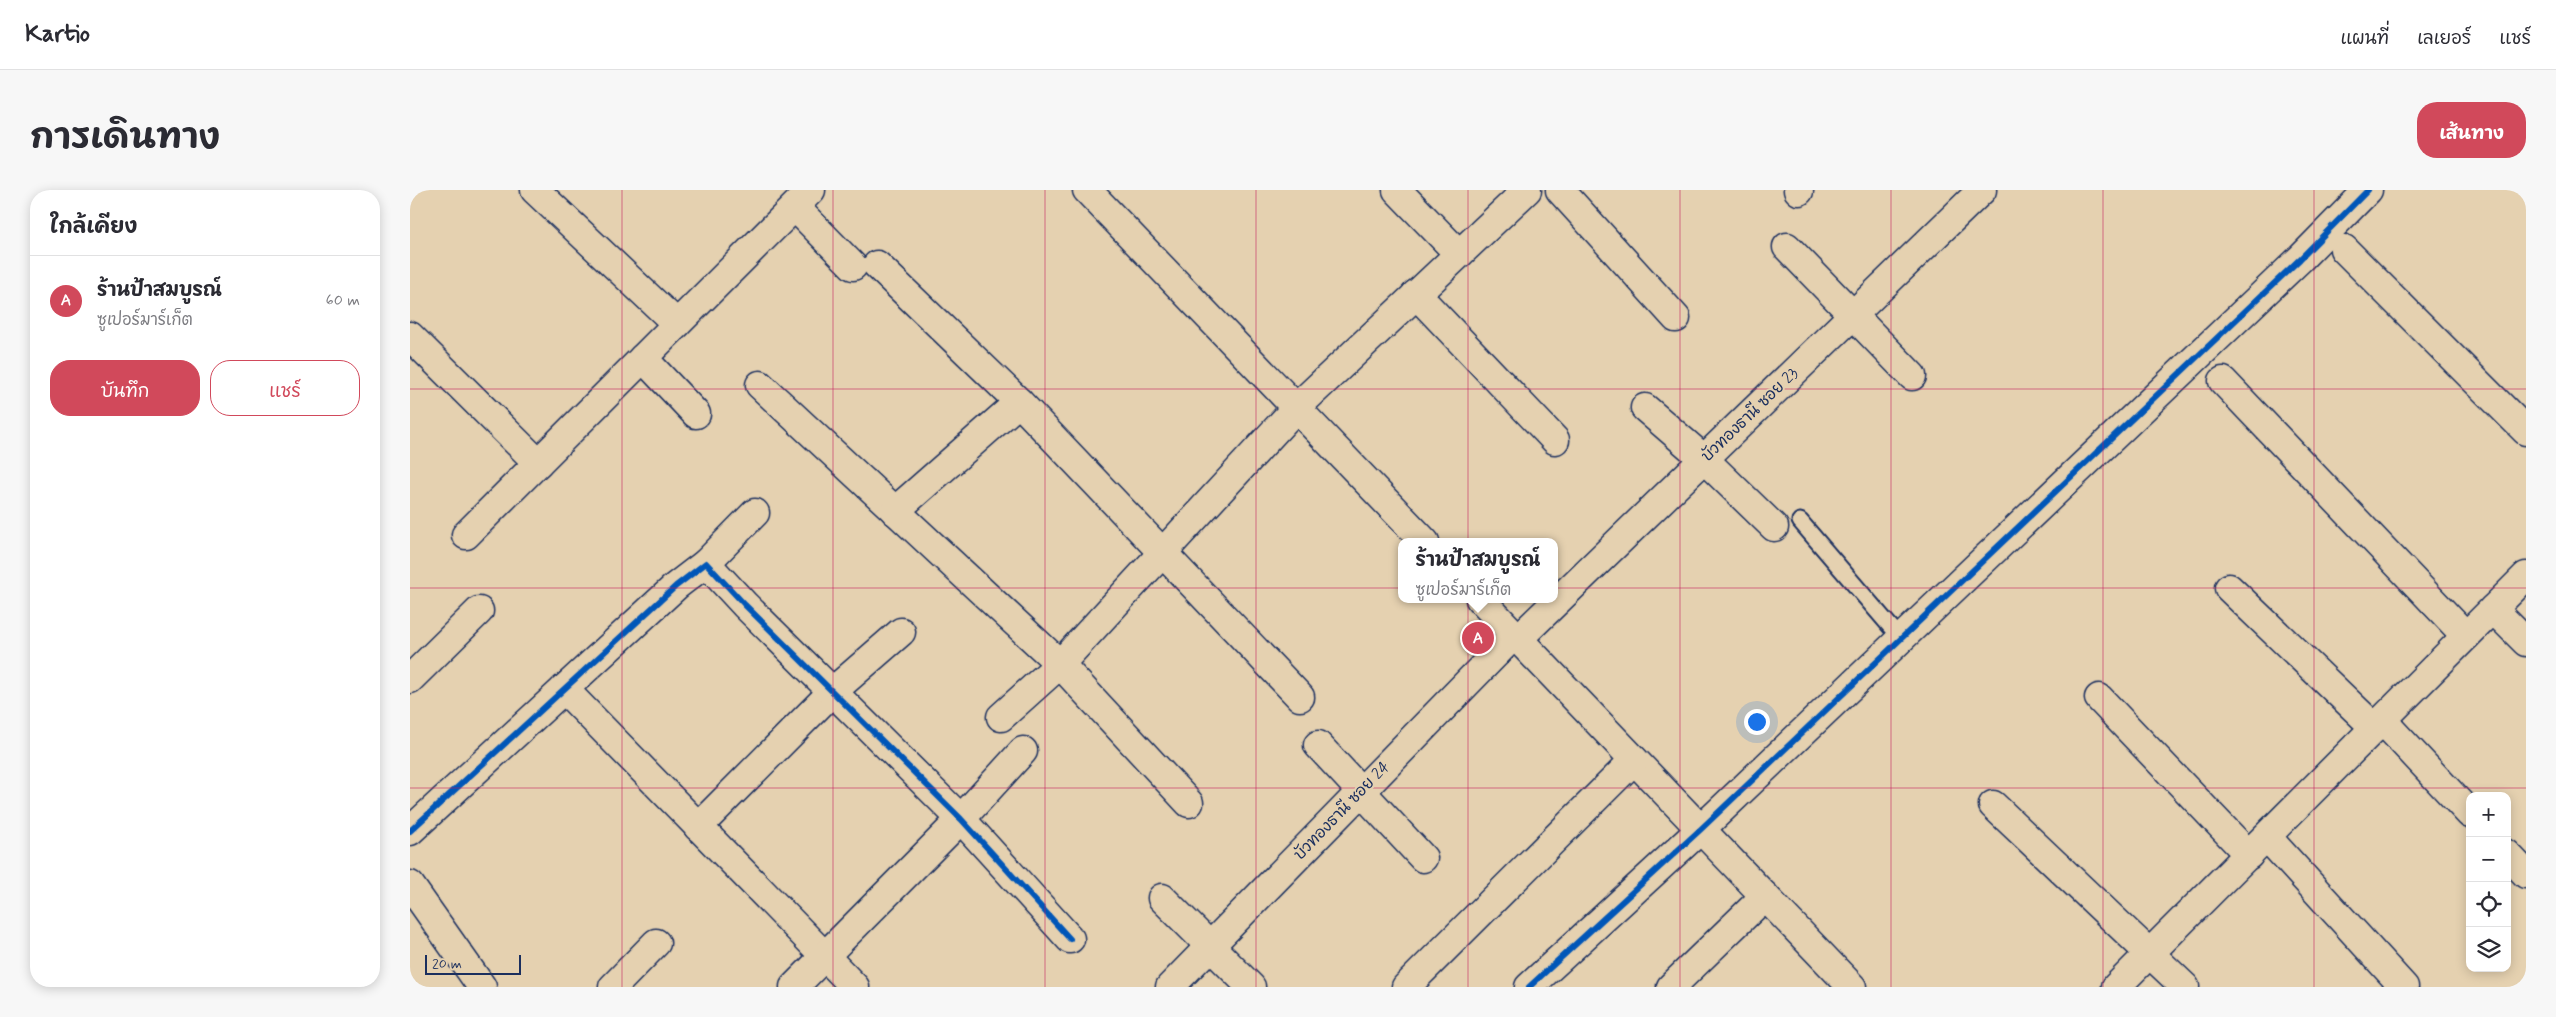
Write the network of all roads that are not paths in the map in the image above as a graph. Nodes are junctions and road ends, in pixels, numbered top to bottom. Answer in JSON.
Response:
{"nodes":[{"id":1,"x":535,"y":190,"type":"edge"},
{"id":2,"x":1087,"y":190,"type":"edge"},
{"id":3,"x":1397,"y":190,"type":"edge"},
{"id":4,"x":1527,"y":190,"type":"edge"},
{"id":5,"x":1560,"y":190,"type":"edge"},
{"id":6,"x":1982,"y":190,"type":"edge"},
{"id":7,"x":2368,"y":190,"type":"edge"},
{"id":8,"x":803,"y":198,"type":"edge"},
{"id":9,"x":1787,"y":247,"type":"dead end"},
{"id":10,"x":2344,"y":249,"type":"dead end"},
{"id":11,"x":1458,"y":254,"type":"junction"},
{"id":12,"x":1416,"y":294,"type":"junction"},
{"id":13,"x":1852,"y":316,"type":"junction"},
{"id":14,"x":1676,"y":318,"type":"dead end"},
{"id":15,"x":677,"y":324,"type":"junction"},
{"id":16,"x":410,"y":336,"type":"edge"},
{"id":17,"x":643,"y":358,"type":"junction"},
{"id":18,"x":1912,"y":376,"type":"dead end"},
{"id":19,"x":2223,"y":381,"type":"dead end"},
{"id":20,"x":760,"y":384,"type":"dead end"},
{"id":21,"x":1019,"y":402,"type":"junction"},
{"id":22,"x":1296,"y":408,"type":"junction"},
{"id":23,"x":1645,"y":408,"type":"dead end"},
{"id":24,"x":696,"y":414,"type":"dead end"},
{"id":25,"x":2526,"y":431,"type":"edge"},
{"id":26,"x":1555,"y":440,"type":"dead end"},
{"id":27,"x":1704,"y":459,"type":"junction"},
{"id":28,"x":538,"y":463,"type":"junction"},
{"id":29,"x":895,"y":511,"type":"junction"},
{"id":30,"x":755,"y":513,"type":"dead end"},
{"id":31,"x":1800,"y":521,"type":"dead end"},
{"id":32,"x":1774,"y":527,"type":"dead end"},
{"id":33,"x":466,"y":536,"type":"dead end"},
{"id":34,"x":1421,"y":538,"type":"edge"},
{"id":35,"x":1162,"y":553,"type":"junction"},
{"id":36,"x":706,"y":563,"type":"junction"},
{"id":37,"x":2526,"y":576,"type":"edge"},
{"id":38,"x":2229,"y":588,"type":"dead end"},
{"id":39,"x":1558,"y":597,"type":"edge"},
{"id":40,"x":1484,"y":603,"type":"edge"},
{"id":41,"x":1552,"y":603,"type":"edge"},
{"id":42,"x":2494,"y":609,"type":"junction"},
{"id":43,"x":479,"y":611,"type":"dead end"},
{"id":44,"x":902,"y":632,"type":"dead end"},
{"id":45,"x":2466,"y":636,"type":"junction"},
{"id":46,"x":1516,"y":637,"type":"junction"},
{"id":47,"x":1901,"y":639,"type":"junction"},
{"id":48,"x":2526,"y":642,"type":"edge"},
{"id":49,"x":1060,"y":664,"type":"junction"},
{"id":50,"x":410,"y":679,"type":"edge"},
{"id":51,"x":564,"y":689,"type":"junction"},
{"id":52,"x":832,"y":692,"type":"junction"},
{"id":53,"x":1300,"y":697,"type":"dead end"},
{"id":54,"x":2099,"y":698,"type":"dead end"},
{"id":55,"x":1001,"y":717,"type":"dead end"},
{"id":56,"x":2379,"y":724,"type":"junction"},
{"id":57,"x":1318,"y":745,"type":"dead end"},
{"id":58,"x":1023,"y":751,"type":"dead end"},
{"id":59,"x":1634,"y":760,"type":"junction"},
{"id":60,"x":1360,"y":792,"type":"junction"},
{"id":61,"x":1189,"y":803,"type":"dead end"},
{"id":62,"x":1993,"y":805,"type":"dead end"},
{"id":63,"x":2466,"y":810,"type":"edge"},
{"id":64,"x":961,"y":819,"type":"junction"},
{"id":65,"x":698,"y":827,"type":"junction"},
{"id":66,"x":1701,"y":830,"type":"junction"},
{"id":67,"x":410,"y":831,"type":"edge"},
{"id":68,"x":2258,"y":846,"type":"junction"},
{"id":69,"x":1423,"y":858,"type":"dead end"},
{"id":70,"x":2511,"y":858,"type":"edge"},
{"id":71,"x":2526,"y":874,"type":"edge"},
{"id":72,"x":410,"y":885,"type":"edge"},
{"id":73,"x":1765,"y":896,"type":"junction"},
{"id":74,"x":1162,"y":898,"type":"dead end"},
{"id":75,"x":1070,"y":939,"type":"dead end"},
{"id":76,"x":656,"y":943,"type":"dead end"},
{"id":77,"x":1209,"y":948,"type":"junction"},
{"id":78,"x":2150,"y":952,"type":"junction"},
{"id":79,"x":824,"y":955,"type":"junction"},
{"id":80,"x":482,"y":987,"type":"edge"},
{"id":81,"x":613,"y":987,"type":"edge"},
{"id":82,"x":794,"y":987,"type":"edge"},
{"id":83,"x":855,"y":987,"type":"edge"},
{"id":84,"x":1170,"y":987,"type":"edge"},
{"id":85,"x":1251,"y":987,"type":"edge"},
{"id":86,"x":1406,"y":987,"type":"edge"},
{"id":87,"x":1529,"y":987,"type":"edge"},
{"id":88,"x":1671,"y":987,"type":"edge"},
{"id":89,"x":1852,"y":987,"type":"edge"},
{"id":90,"x":2116,"y":987,"type":"edge"},
{"id":91,"x":2185,"y":987,"type":"edge"},
{"id":92,"x":2404,"y":987,"type":"edge"}],
"edges":[{"from":1,"to":15,"type":"street"},
{"from":2,"to":22,"type":"street"},
{"from":3,"to":11,"type":"street"},
{"from":4,"to":11,"type":"street"},
{"from":5,"to":14,"type":"street"},
{"from":6,"to":13,"type":"street","name":"บัวทองธานี ซอย 23"},
{"from":7,"to":47,"type":"street"},
{"from":8,"to":15,"type":"street"},
{"from":8,"to":21,"type":"street"},
{"from":9,"to":13,"type":"street"},
{"from":10,"to":25,"type":"street"},
{"from":11,"to":12,"type":"street"},
{"from":12,"to":22,"type":"street"},
{"from":12,"to":26,"type":"street"},
{"from":13,"to":18,"type":"street"},
{"from":13,"to":27,"type":"street","name":"บัวทองธานี ซอย 23"},
{"from":15,"to":17,"type":"street"},
{"from":16,"to":28,"type":"street"},
{"from":17,"to":24,"type":"street"},
{"from":17,"to":28,"type":"street"},
{"from":19,"to":45,"type":"street"},
{"from":20,"to":29,"type":"street"},
{"from":21,"to":29,"type":"street"},
{"from":21,"to":35,"type":"street"},
{"from":22,"to":34,"type":"street"},
{"from":22,"to":35,"type":"street"},
{"from":23,"to":27,"type":"street"},
{"from":27,"to":32,"type":"street"},
{"from":27,"to":39,"type":"street","name":"บัวทองธานี ซอย 23"},
{"from":28,"to":33,"type":"street"},
{"from":29,"to":49,"type":"street"},
{"from":30,"to":36,"type":"street"},
{"from":31,"to":47,"type":"lane"},
{"from":35,"to":49,"type":"street"},
{"from":35,"to":53,"type":"street"},
{"from":36,"to":51,"type":"street"},
{"from":36,"to":52,"type":"street"},
{"from":37,"to":42,"type":"street"},
{"from":38,"to":56,"type":"street"},
{"from":40,"to":46,"type":"street"},
{"from":41,"to":46,"type":"street","name":"บัวทองธานี ซอย 23"},
{"from":42,"to":45,"type":"street"},
{"from":42,"to":48,"type":"street"},
{"from":43,"to":50,"type":"street"},
{"from":44,"to":52,"type":"street"},
{"from":45,"to":56,"type":"street"},
{"from":46,"to":59,"type":"street"},
{"from":46,"to":60,"type":"street","name":"บัวทองธานี ซอย 24"},
{"from":47,"to":66,"type":"street"},
{"from":49,"to":55,"type":"street"},
{"from":49,"to":61,"type":"street"},
{"from":51,"to":65,"type":"street"},
{"from":51,"to":67,"type":"street"},
{"from":52,"to":64,"type":"street"},
{"from":52,"to":65,"type":"street"},
{"from":54,"to":68,"type":"street"},
{"from":56,"to":63,"type":"street"},
{"from":56,"to":68,"type":"street"},
{"from":57,"to":60,"type":"street"},
{"from":58,"to":64,"type":"street"},
{"from":59,"to":66,"type":"street"},
{"from":59,"to":86,"type":"street"},
{"from":60,"to":69,"type":"street"},
{"from":60,"to":77,"type":"street","name":"บัวทองธานี ซอย 24"},
{"from":62,"to":78,"type":"street"},
{"from":64,"to":75,"type":"street"},
{"from":64,"to":79,"type":"street"},
{"from":65,"to":79,"type":"street"},
{"from":66,"to":73,"type":"street"},
{"from":66,"to":87,"type":"street"},
{"from":68,"to":78,"type":"street"},
{"from":68,"to":92,"type":"street"},
{"from":70,"to":71,"type":"street"},
{"from":72,"to":80,"type":"street"},
{"from":73,"to":88,"type":"street"},
{"from":73,"to":89,"type":"street"},
{"from":74,"to":77,"type":"street"},
{"from":76,"to":81,"type":"street"},
{"from":77,"to":84,"type":"street","name":"บัวทองธานี ซอย 24"},
{"from":77,"to":85,"type":"street"},
{"from":78,"to":90,"type":"street"},
{"from":78,"to":91,"type":"street"},
{"from":79,"to":82,"type":"street"},
{"from":79,"to":83,"type":"street"}]}
